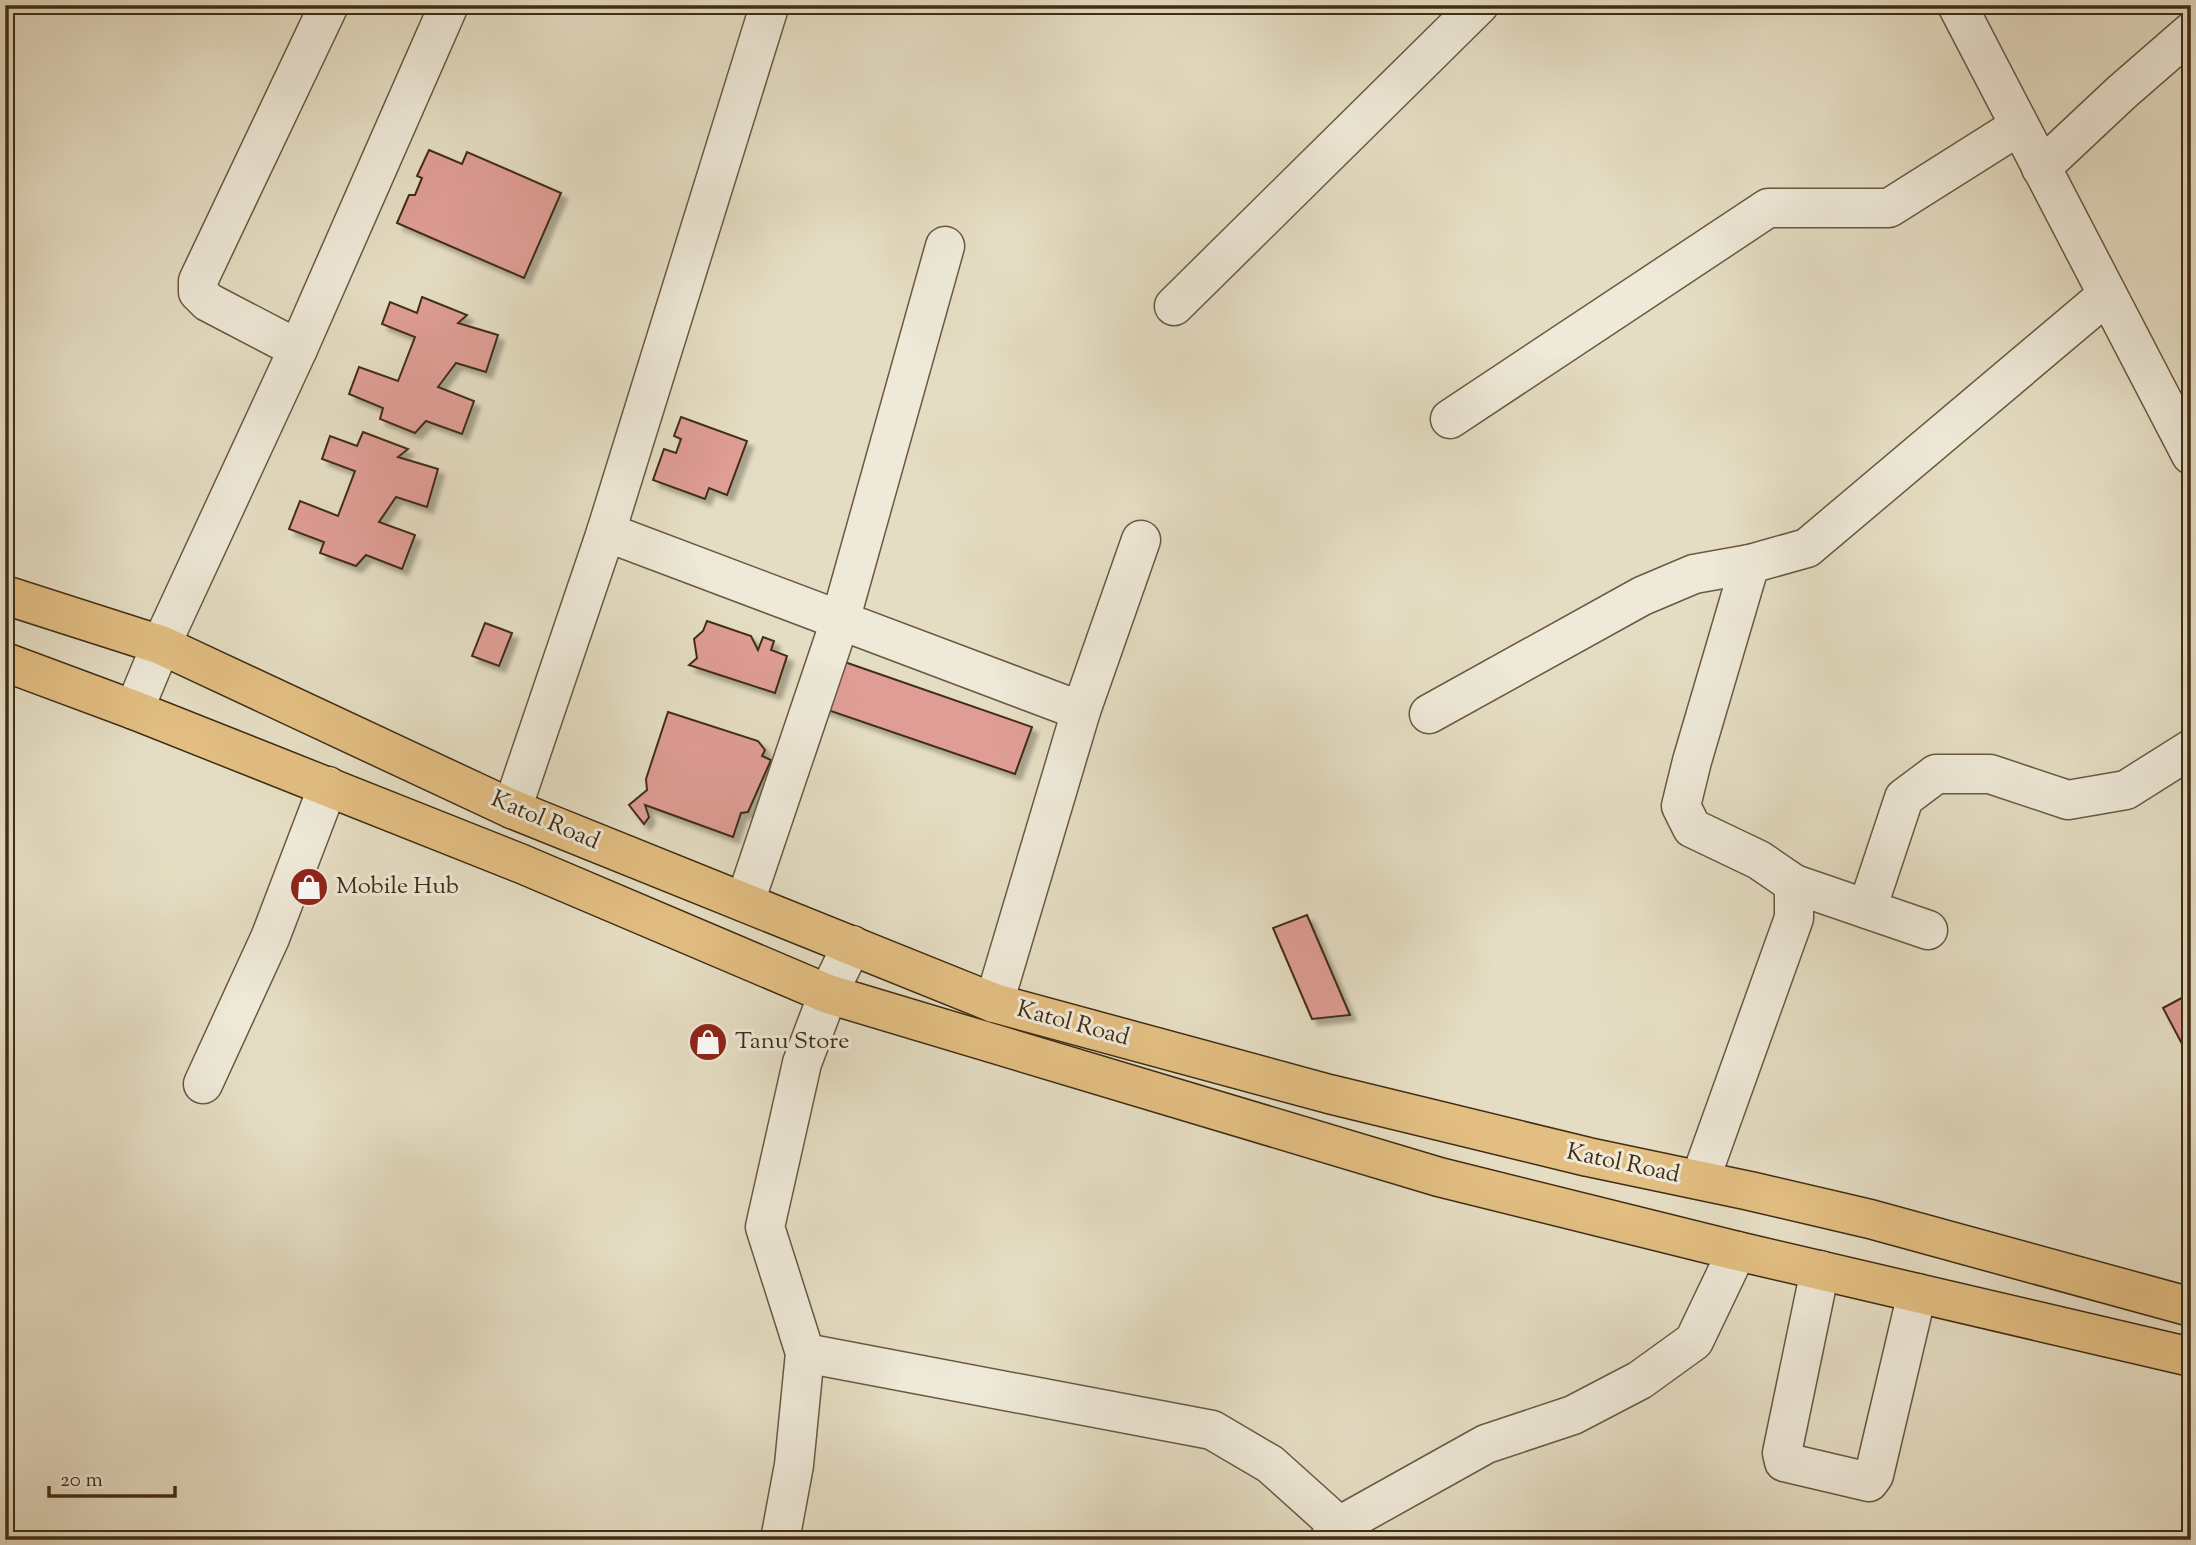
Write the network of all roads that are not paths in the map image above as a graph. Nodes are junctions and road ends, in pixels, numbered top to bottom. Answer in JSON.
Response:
{"nodes":[{"id":1,"x":329,"y":5,"type":"edge"},
{"id":2,"x":449,"y":5,"type":"edge"},
{"id":3,"x":1479,"y":5,"type":"edge"},
{"id":4,"x":1957,"y":5,"type":"edge"},
{"id":5,"x":769,"y":7,"type":"edge"},
{"id":6,"x":2191,"y":32,"type":"edge"},
{"id":7,"x":2020,"y":126,"type":"junction"},
{"id":8,"x":2041,"y":168,"type":"junction"},
{"id":9,"x":946,"y":246,"type":"dead end"},
{"id":10,"x":2107,"y":295,"type":"junction"},
{"id":11,"x":1174,"y":306,"type":"dead end"},
{"id":12,"x":298,"y":349,"type":"junction"},
{"id":13,"x":1450,"y":419,"type":"dead end"},
{"id":14,"x":2191,"y":455,"type":"edge"},
{"id":15,"x":606,"y":533,"type":"junction"},
{"id":16,"x":1141,"y":540,"type":"dead end"},
{"id":17,"x":1750,"y":564,"type":"junction"},
{"id":18,"x":5,"y":595,"type":"edge"},
{"id":19,"x":840,"y":621,"type":"junction"},
{"id":20,"x":161,"y":645,"type":"junction"},
{"id":21,"x":5,"y":662,"type":"edge"},
{"id":22,"x":134,"y":710,"type":"junction"},
{"id":23,"x":1082,"y":711,"type":"junction"},
{"id":24,"x":1429,"y":714,"type":"dead end"},
{"id":25,"x":2191,"y":749,"type":"edge"},
{"id":26,"x":328,"y":786,"type":"junction"},
{"id":27,"x":512,"y":809,"type":"junction"},
{"id":28,"x":1794,"y":884,"type":"junction"},
{"id":29,"x":745,"y":902,"type":"junction"},
{"id":30,"x":1867,"y":909,"type":"junction"},
{"id":31,"x":1928,"y":930,"type":"dead end"},
{"id":32,"x":852,"y":945,"type":"junction"},
{"id":33,"x":828,"y":994,"type":"junction"},
{"id":34,"x":994,"y":1003,"type":"junction"},
{"id":35,"x":203,"y":1084,"type":"dead end"},
{"id":36,"x":1700,"y":1180,"type":"junction"},
{"id":37,"x":1749,"y":1191,"type":"junction"},
{"id":38,"x":1737,"y":1251,"type":"junction"},
{"id":39,"x":1820,"y":1270,"type":"junction"},
{"id":40,"x":1917,"y":1293,"type":"junction"},
{"id":41,"x":2191,"y":1307,"type":"edge"},
{"id":42,"x":805,"y":1353,"type":"junction"},
{"id":43,"x":2191,"y":1357,"type":"edge"},
{"id":44,"x":1334,"y":1533,"type":"edge"},
{"id":45,"x":780,"y":1540,"type":"edge"}],
"edges":[{"from":1,"to":12,"type":"street"},
{"from":2,"to":12,"type":"street"},
{"from":3,"to":11,"type":"street"},
{"from":4,"to":7,"type":"street"},
{"from":5,"to":15,"type":"street"},
{"from":6,"to":8,"type":"street"},
{"from":7,"to":8,"type":"street"},
{"from":7,"to":13,"type":"street"},
{"from":8,"to":10,"type":"street"},
{"from":9,"to":19,"type":"street"},
{"from":10,"to":14,"type":"street"},
{"from":10,"to":17,"type":"street"},
{"from":12,"to":20,"type":"street"},
{"from":15,"to":19,"type":"street"},
{"from":15,"to":27,"type":"street"},
{"from":16,"to":23,"type":"street"},
{"from":17,"to":24,"type":"street"},
{"from":17,"to":28,"type":"street"},
{"from":18,"to":20,"type":"main road","name":"Katol Road"},
{"from":19,"to":23,"type":"street"},
{"from":19,"to":29,"type":"street"},
{"from":20,"to":22,"type":"street"},
{"from":20,"to":27,"type":"main road","name":"Katol Road"},
{"from":21,"to":22,"type":"main road","name":"Katol Road"},
{"from":22,"to":26,"type":"main road","name":"Katol Road"},
{"from":23,"to":34,"type":"street"},
{"from":25,"to":30,"type":"street"},
{"from":26,"to":33,"type":"main road","name":"Katol Road"},
{"from":26,"to":35,"type":"street"},
{"from":27,"to":29,"type":"main road","name":"Katol Road"},
{"from":28,"to":30,"type":"street"},
{"from":28,"to":36,"type":"street"},
{"from":29,"to":32,"type":"main road","name":"Katol Road"},
{"from":30,"to":31,"type":"street"},
{"from":32,"to":33,"type":"street"},
{"from":32,"to":34,"type":"main road","name":"Katol Road"},
{"from":33,"to":38,"type":"main road","name":"Katol Road"},
{"from":33,"to":42,"type":"street"},
{"from":34,"to":36,"type":"main road","name":"Katol Road"},
{"from":36,"to":37,"type":"main road","name":"Katol Road"},
{"from":37,"to":38,"type":"main road"},
{"from":37,"to":41,"type":"main road","name":"Katol Road"},
{"from":38,"to":39,"type":"main road","name":"Katol Road"},
{"from":38,"to":44,"type":"street"},
{"from":39,"to":40,"type":"main road","name":"Katol Road"},
{"from":39,"to":40,"type":"street"},
{"from":40,"to":43,"type":"main road","name":"Katol Road"},
{"from":42,"to":44,"type":"street"},
{"from":42,"to":45,"type":"street"}]}
